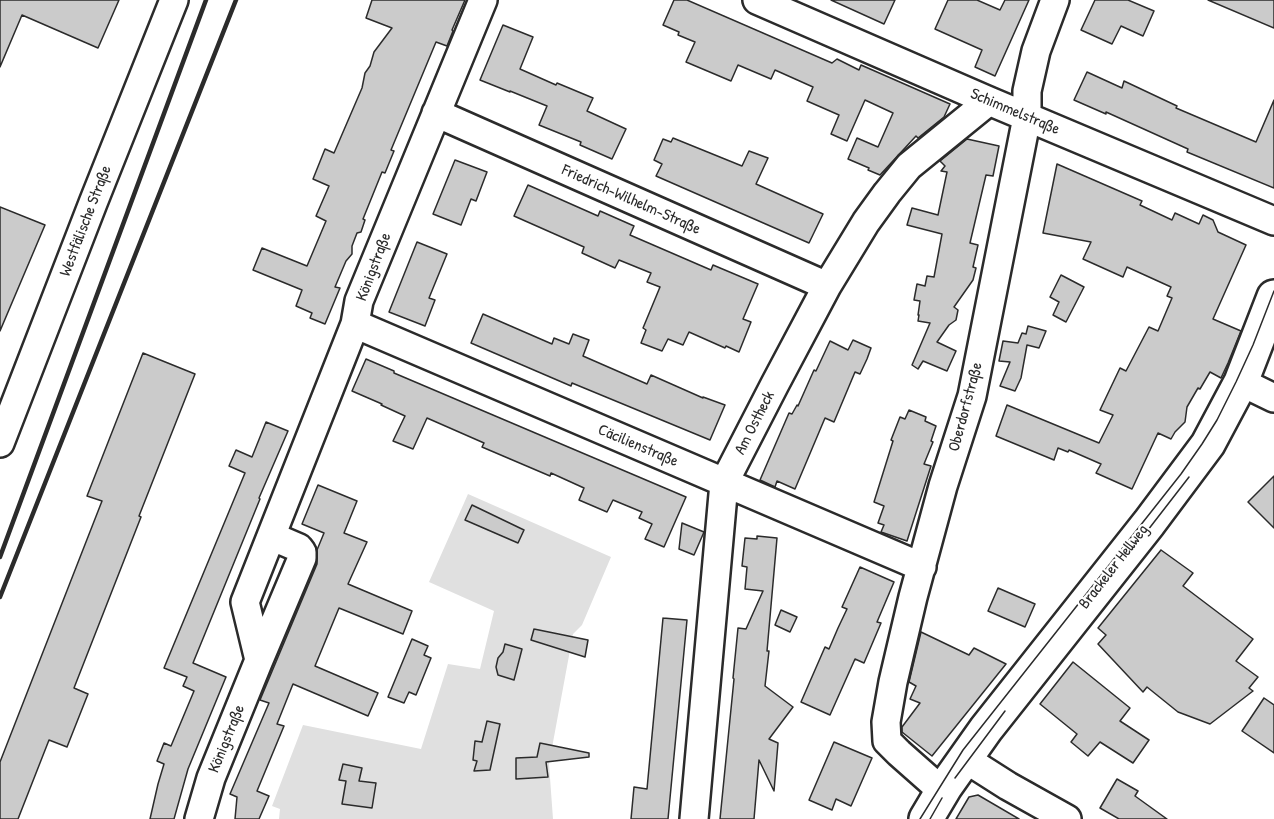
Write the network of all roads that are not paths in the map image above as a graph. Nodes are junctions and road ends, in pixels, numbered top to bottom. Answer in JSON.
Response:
{"nodes":[{"id":1,"x":174,"y":0,"type":"edge"},
{"id":2,"x":483,"y":0,"type":"edge"},
{"id":3,"x":757,"y":0,"type":"edge"},
{"id":4,"x":1055,"y":0,"type":"edge"},
{"id":5,"x":989,"y":101,"type":"junction"},
{"id":6,"x":436,"y":113,"type":"junction"},
{"id":7,"x":1027,"y":117,"type":"junction"},
{"id":8,"x":1274,"y":221,"type":"edge"},
{"id":9,"x":827,"y":286,"type":"junction"},
{"id":10,"x":1274,"y":297,"type":"edge"},
{"id":11,"x":355,"y":324,"type":"junction"},
{"id":12,"x":1241,"y":382,"type":"junction"},
{"id":13,"x":1274,"y":398,"type":"edge"},
{"id":14,"x":0,"y":443,"type":"edge"},
{"id":15,"x":724,"y":483,"type":"junction"},
{"id":16,"x":271,"y":536,"type":"junction"},
{"id":17,"x":921,"y":567,"type":"junction"},
{"id":18,"x":259,"y":660,"type":"junction"},
{"id":19,"x":964,"y":758,"type":"junction"},
{"id":20,"x":942,"y":791,"type":"junction"},
{"id":21,"x":199,"y":819,"type":"edge"},
{"id":22,"x":694,"y":819,"type":"edge"},
{"id":23,"x":926,"y":819,"type":"edge"},
{"id":24,"x":1067,"y":819,"type":"edge"}],
"edges":[{"from":1,"to":14,"type":"street","name":"Westfälische Straße"},
{"from":2,"to":6,"type":"street","name":"Königstraße"},
{"from":3,"to":5,"type":"street","name":"Schimmelstraße"},
{"from":4,"to":7,"type":"street","name":"Oberdorfstraße"},
{"from":5,"to":7,"type":"street","name":"Schimmelstraße"},
{"from":5,"to":9,"type":"street","name":"Am Ostheck"},
{"from":6,"to":9,"type":"street","name":"Friedrich-Wilhelm-Straße"},
{"from":6,"to":11,"type":"street","name":"Königstraße"},
{"from":7,"to":8,"type":"street","name":"Schimmelstraße"},
{"from":7,"to":17,"type":"street","name":"Oberdorfstraße"},
{"from":9,"to":15,"type":"street","name":"Am Ostheck"},
{"from":10,"to":12,"type":"main road","name":"Brackeler Hellweg"},
{"from":11,"to":15,"type":"street","name":"Cäcilienstraße"},
{"from":11,"to":16,"type":"street","name":"Königstraße"},
{"from":12,"to":13,"type":"street"},
{"from":12,"to":19,"type":"main road","name":"Brackeler Hellweg"},
{"from":15,"to":17,"type":"street","name":"Cäcilienstraße"},
{"from":15,"to":22,"type":"street","name":"Am Ostheck"},
{"from":16,"to":18,"type":"street","name":"Königstraße"},
{"from":16,"to":18,"type":"street","name":"Königstraße"},
{"from":17,"to":20,"type":"street","name":"Oberdorfstraße"},
{"from":18,"to":21,"type":"street","name":"Königstraße"},
{"from":19,"to":20,"type":"main road","name":"Brackeler Hellweg"},
{"from":19,"to":24,"type":"street"},
{"from":20,"to":23,"type":"main road","name":"Brackeler Hellweg"}]}
